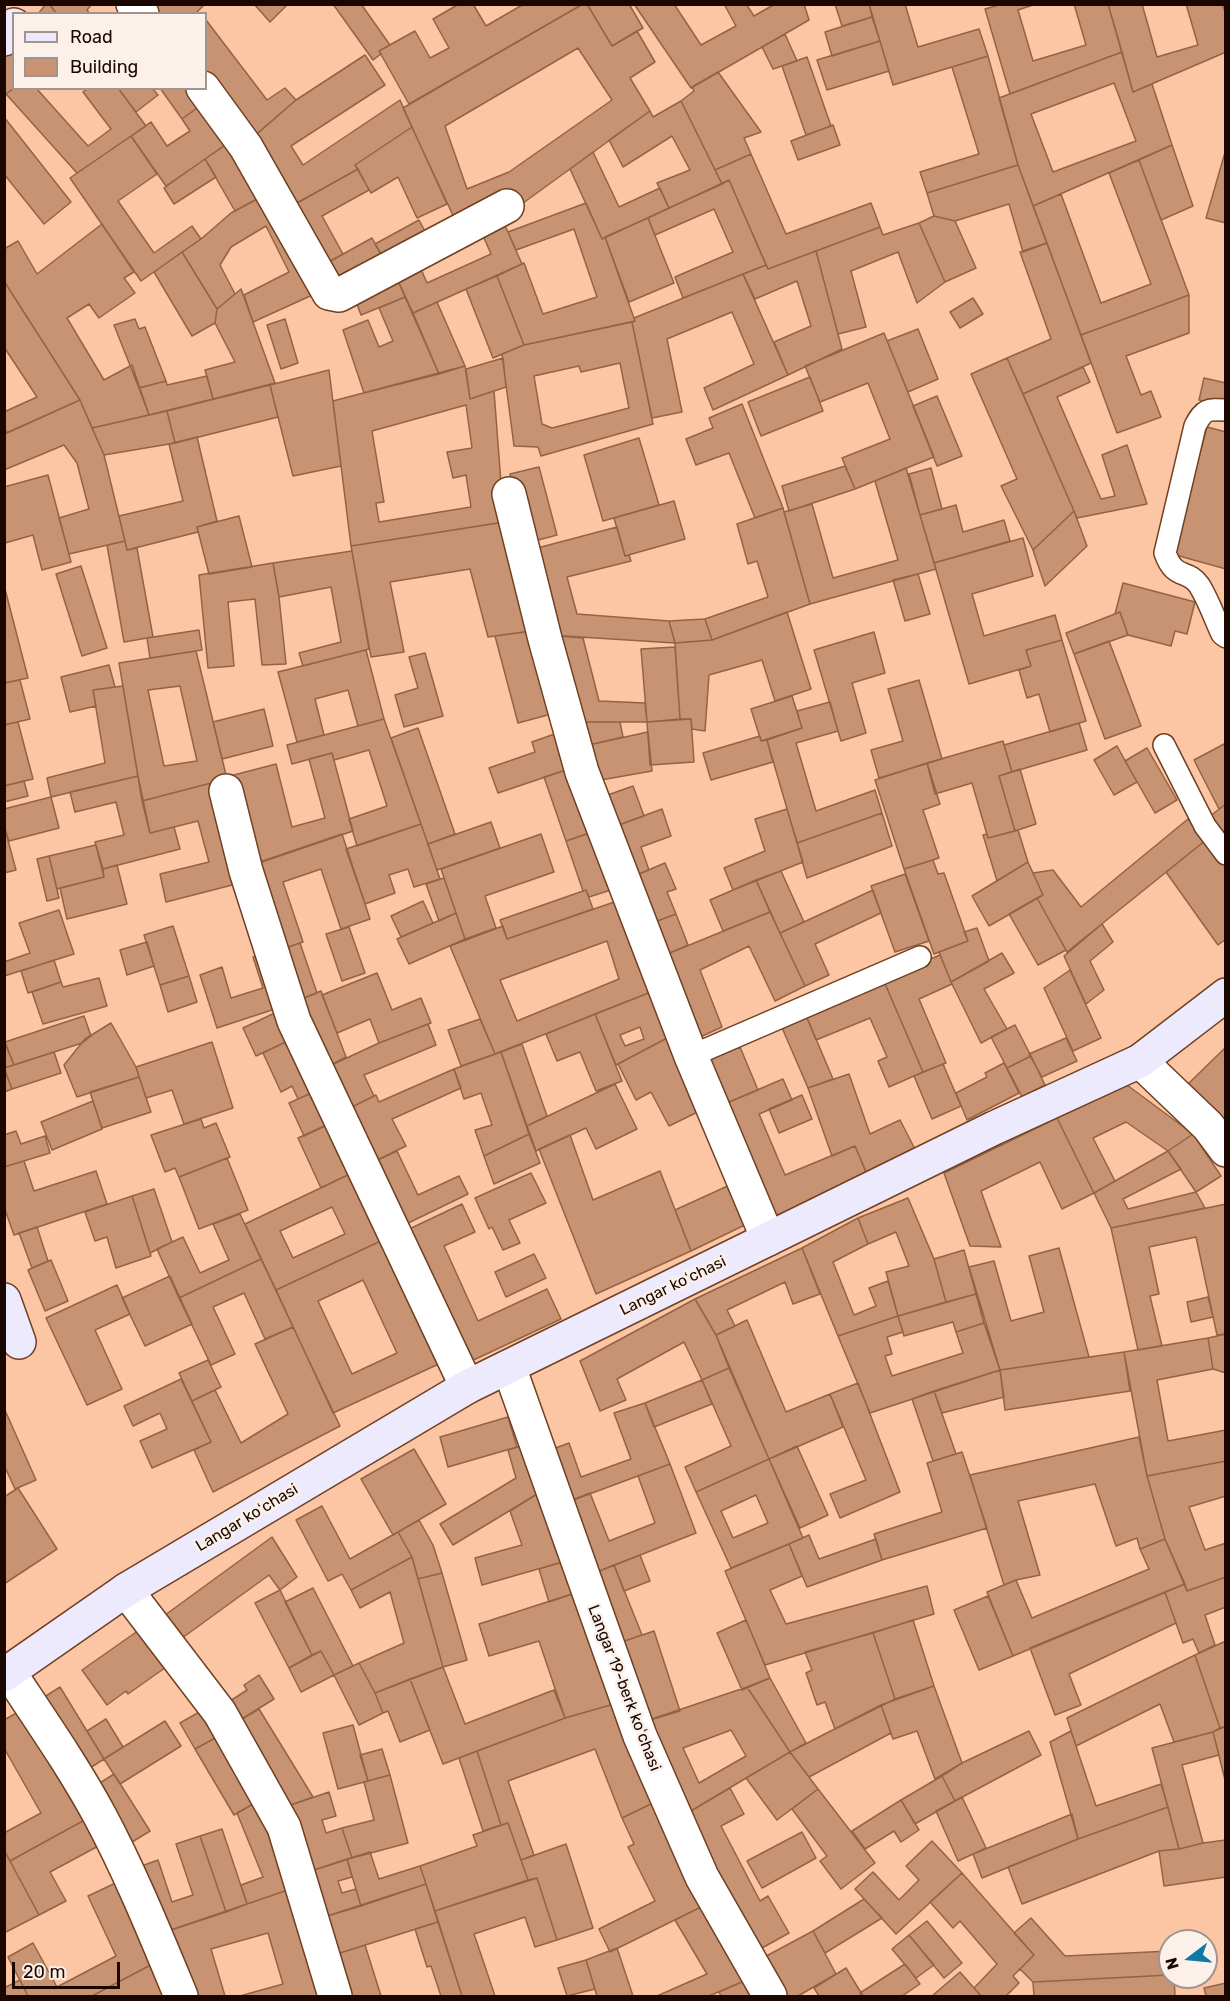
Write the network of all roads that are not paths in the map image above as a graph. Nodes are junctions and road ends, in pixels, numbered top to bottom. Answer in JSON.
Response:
{"nodes":[{"id":1,"x":204,"y":90,"type":"edge"},
{"id":2,"x":507,"y":206,"type":"dead end"},
{"id":3,"x":1226,"y":410,"type":"edge"},
{"id":4,"x":509,"y":494,"type":"dead end"},
{"id":5,"x":1226,"y":637,"type":"edge"},
{"id":6,"x":1164,"y":745,"type":"dead end"},
{"id":7,"x":226,"y":791,"type":"dead end"},
{"id":8,"x":1226,"y":854,"type":"edge"},
{"id":9,"x":920,"y":957,"type":"dead end"},
{"id":10,"x":1226,"y":995,"type":"edge"},
{"id":11,"x":691,"y":1056,"type":"junction"},
{"id":12,"x":1140,"y":1061,"type":"junction"},
{"id":13,"x":1226,"y":1150,"type":"edge"},
{"id":14,"x":768,"y":1239,"type":"junction"},
{"id":15,"x":4,"y":1300,"type":"edge"},
{"id":16,"x":12,"y":1345,"type":"edge"},
{"id":17,"x":509,"y":1367,"type":"junction"},
{"id":18,"x":467,"y":1387,"type":"junction"},
{"id":19,"x":126,"y":1590,"type":"junction"},
{"id":20,"x":7,"y":1674,"type":"edge"},
{"id":21,"x":181,"y":1996,"type":"edge"},
{"id":22,"x":335,"y":1996,"type":"edge"},
{"id":23,"x":770,"y":1996,"type":"edge"}],
"edges":[{"from":1,"to":2,"type":"street"},
{"from":3,"to":5,"type":"lane"},
{"from":4,"to":11,"type":"street"},
{"from":6,"to":8,"type":"lane"},
{"from":7,"to":18,"type":"street"},
{"from":9,"to":11,"type":"lane"},
{"from":10,"to":12,"type":"street","name":"Langar koʻchasi"},
{"from":11,"to":14,"type":"street"},
{"from":12,"to":13,"type":"street"},
{"from":12,"to":14,"type":"street","name":"Langar koʻchasi"},
{"from":14,"to":17,"type":"street","name":"Langar koʻchasi"},
{"from":15,"to":16,"type":"street"},
{"from":17,"to":18,"type":"street","name":"Langar koʻchasi"},
{"from":17,"to":23,"type":"street","name":"Langar 19-berk koʻchasi"},
{"from":18,"to":19,"type":"street","name":"Langar koʻchasi"},
{"from":19,"to":20,"type":"street","name":"Langar koʻchasi"},
{"from":19,"to":22,"type":"street"},
{"from":20,"to":21,"type":"street"}]}
